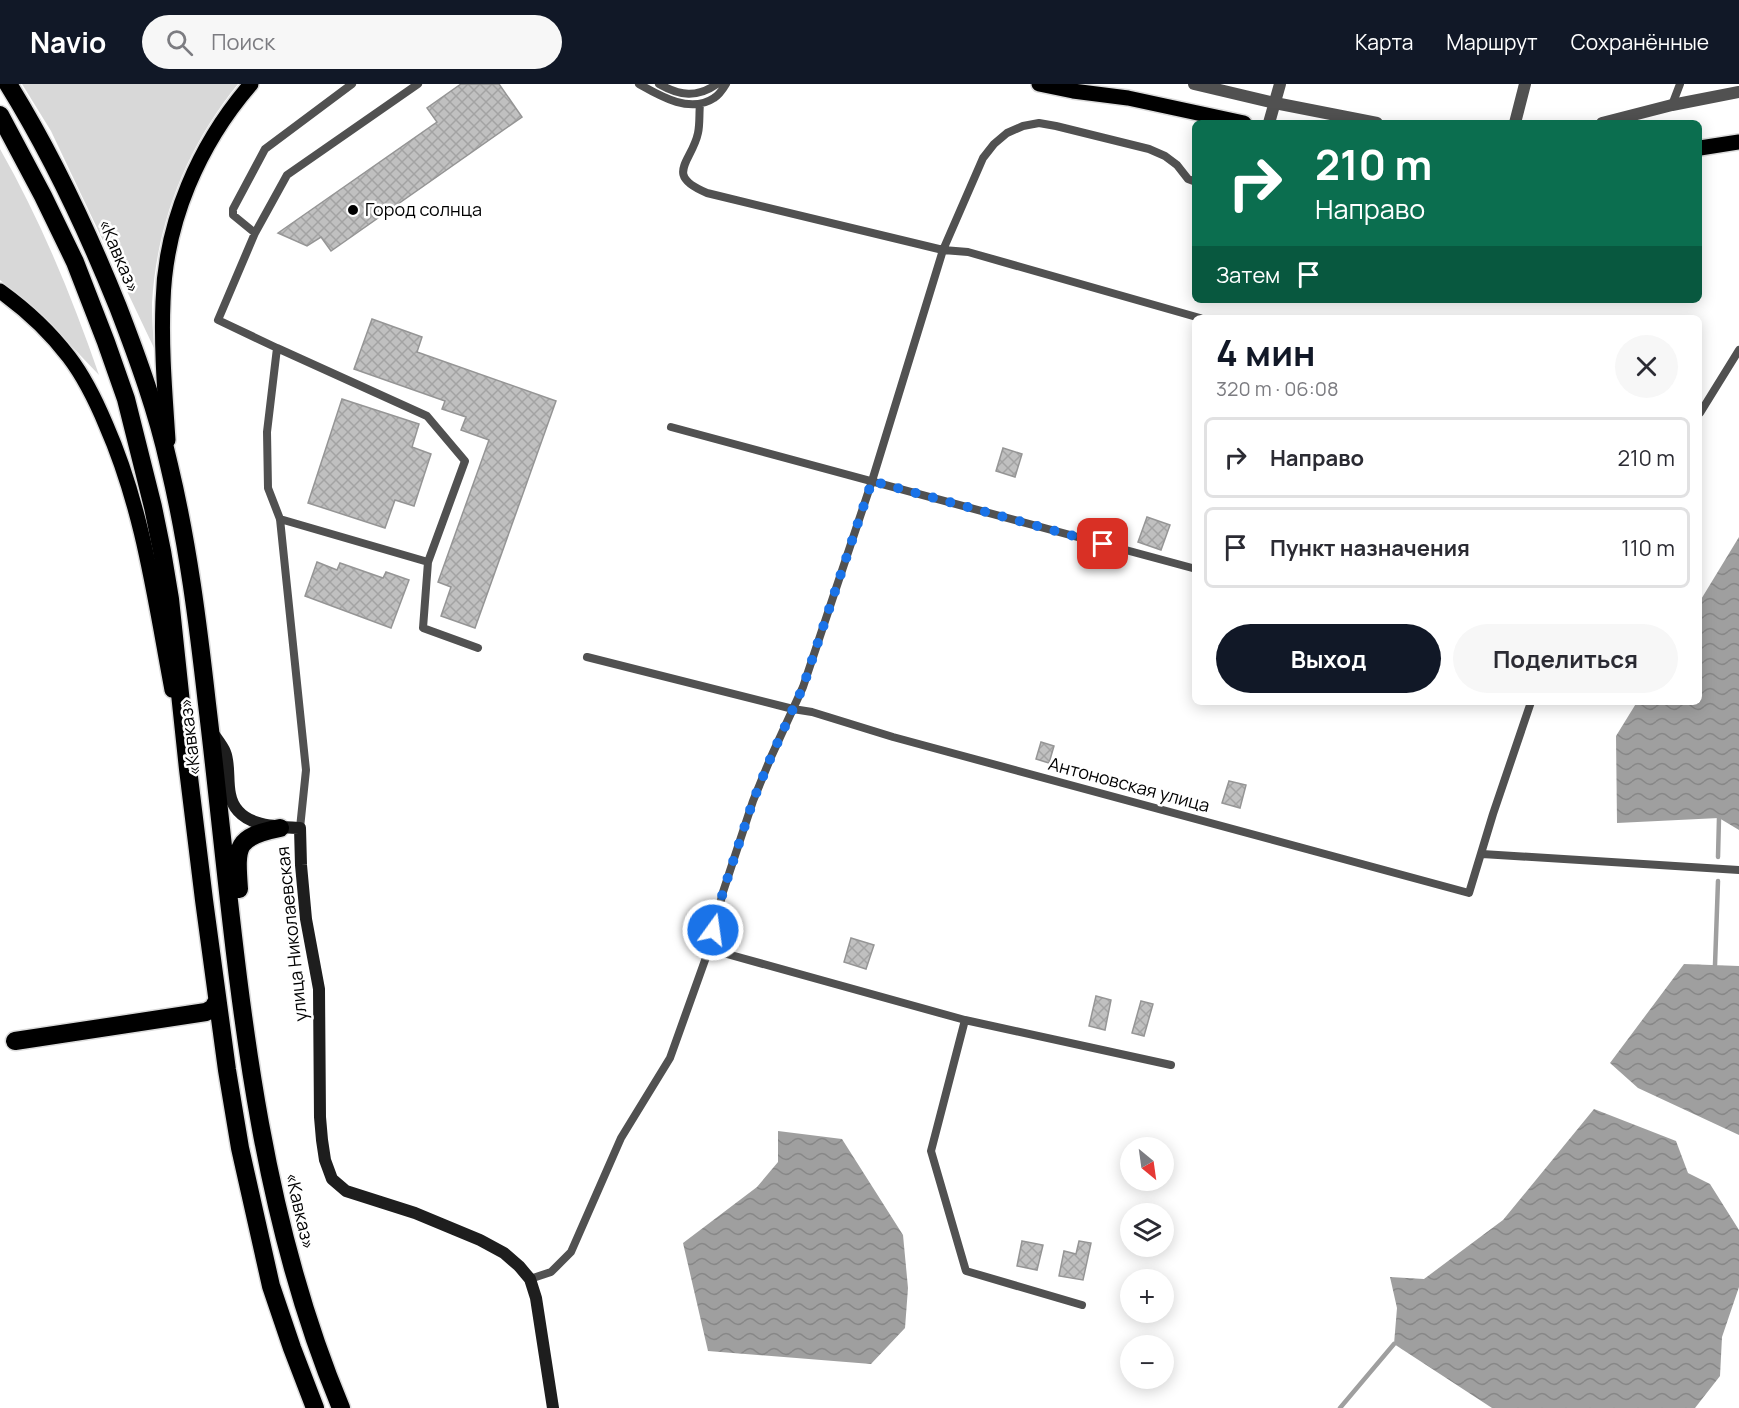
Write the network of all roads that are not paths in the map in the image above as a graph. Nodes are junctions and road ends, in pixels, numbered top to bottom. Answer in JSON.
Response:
{"nodes":[{"id":1,"x":8,"y":84,"type":"edge"},
{"id":2,"x":251,"y":84,"type":"edge"},
{"id":3,"x":352,"y":84,"type":"edge"},
{"id":4,"x":418,"y":84,"type":"edge"},
{"id":5,"x":639,"y":84,"type":"edge"},
{"id":6,"x":659,"y":84,"type":"edge"},
{"id":7,"x":717,"y":84,"type":"edge"},
{"id":8,"x":726,"y":84,"type":"edge"},
{"id":9,"x":1039,"y":84,"type":"edge"},
{"id":10,"x":1094,"y":84,"type":"edge"},
{"id":11,"x":1194,"y":84,"type":"edge"},
{"id":12,"x":1280,"y":84,"type":"edge"},
{"id":13,"x":1525,"y":84,"type":"edge"},
{"id":14,"x":1680,"y":84,"type":"edge"},
{"id":15,"x":1739,"y":92,"type":"edge"},
{"id":16,"x":1128,"y":98,"type":"junction"},
{"id":17,"x":1275,"y":103,"type":"junction"},
{"id":18,"x":700,"y":104,"type":"junction"},
{"id":19,"x":1672,"y":105,"type":"junction"},
{"id":20,"x":0,"y":115,"type":"edge"},
{"id":21,"x":1229,"y":120,"type":"edge"},
{"id":22,"x":1270,"y":120,"type":"edge"},
{"id":23,"x":1362,"y":120,"type":"edge"},
{"id":24,"x":1516,"y":120,"type":"edge"},
{"id":25,"x":1614,"y":120,"type":"edge"},
{"id":26,"x":1739,"y":142,"type":"edge"},
{"id":27,"x":1702,"y":148,"type":"edge"},
{"id":28,"x":1192,"y":180,"type":"edge"},
{"id":29,"x":255,"y":233,"type":"junction"},
{"id":30,"x":943,"y":250,"type":"junction"},
{"id":31,"x":0,"y":291,"type":"edge"},
{"id":32,"x":1192,"y":316,"type":"edge"},
{"id":33,"x":277,"y":348,"type":"junction"},
{"id":34,"x":1739,"y":350,"type":"edge"},
{"id":35,"x":1702,"y":410,"type":"edge"},
{"id":36,"x":671,"y":427,"type":"dead end"},
{"id":37,"x":169,"y":464,"type":"junction"},
{"id":38,"x":872,"y":481,"type":"junction"},
{"id":39,"x":280,"y":519,"type":"junction"},
{"id":40,"x":428,"y":562,"type":"junction"},
{"id":41,"x":1192,"y":568,"type":"edge"},
{"id":42,"x":478,"y":648,"type":"dead end"},
{"id":43,"x":587,"y":657,"type":"dead end"},
{"id":44,"x":1530,"y":705,"type":"edge"},
{"id":45,"x":793,"y":709,"type":"junction"},
{"id":46,"x":210,"y":729,"type":"junction"},
{"id":47,"x":188,"y":769,"type":"junction"},
{"id":48,"x":280,"y":828,"type":"junction"},
{"id":49,"x":300,"y":828,"type":"junction"},
{"id":50,"x":1482,"y":854,"type":"junction"},
{"id":51,"x":1739,"y":870,"type":"edge"},
{"id":52,"x":708,"y":949,"type":"junction"},
{"id":53,"x":238,"y":976,"type":"junction"},
{"id":54,"x":215,"y":1011,"type":"junction"},
{"id":55,"x":965,"y":1020,"type":"junction"},
{"id":56,"x":15,"y":1041,"type":"dead end"},
{"id":57,"x":1171,"y":1065,"type":"dead end"},
{"id":58,"x":531,"y":1279,"type":"junction"},
{"id":59,"x":1082,"y":1305,"type":"dead end"},
{"id":60,"x":315,"y":1408,"type":"edge"},
{"id":61,"x":341,"y":1408,"type":"edge"},
{"id":62,"x":553,"y":1408,"type":"edge"}],
"edges":[{"from":1,"to":37,"type":"highway","name":"«Кавказ»"},
{"from":2,"to":37,"type":"main road"},
{"from":3,"to":29,"type":"lane"},
{"from":4,"to":29,"type":"lane"},
{"from":5,"to":18,"type":"lane"},
{"from":6,"to":7,"type":"lane"},
{"from":8,"to":18,"type":"lane"},
{"from":9,"to":16,"type":"main road"},
{"from":10,"to":16,"type":"main road"},
{"from":11,"to":17,"type":"street"},
{"from":12,"to":17,"type":"street"},
{"from":13,"to":24,"type":"street"},
{"from":14,"to":19,"type":"lane"},
{"from":15,"to":19,"type":"street"},
{"from":16,"to":21,"type":"main road"},
{"from":17,"to":22,"type":"street"},
{"from":17,"to":23,"type":"street"},
{"from":18,"to":30,"type":"lane"},
{"from":19,"to":25,"type":"street"},
{"from":20,"to":47,"type":"highway","name":"«Кавказ»"},
{"from":26,"to":27,"type":"main road"},
{"from":28,"to":30,"type":"lane"},
{"from":29,"to":33,"type":"lane"},
{"from":30,"to":32,"type":"lane"},
{"from":30,"to":38,"type":"lane"},
{"from":31,"to":47,"type":"main road"},
{"from":33,"to":39,"type":"lane","name":"улица Николаевская"},
{"from":33,"to":40,"type":"lane"},
{"from":34,"to":35,"type":"lane"},
{"from":36,"to":38,"type":"lane"},
{"from":37,"to":46,"type":"highway","name":"«Кавказ»"},
{"from":38,"to":41,"type":"lane"},
{"from":38,"to":45,"type":"lane"},
{"from":39,"to":40,"type":"lane"},
{"from":39,"to":49,"type":"lane","name":"улица Николаевская"},
{"from":40,"to":42,"type":"lane"},
{"from":43,"to":45,"type":"lane","name":"Антоновская улица"},
{"from":44,"to":50,"type":"lane","name":"Антоновская улица"},
{"from":45,"to":50,"type":"lane","name":"Антоновская улица"},
{"from":45,"to":52,"type":"lane"},
{"from":46,"to":48,"type":"street"},
{"from":46,"to":53,"type":"highway","name":"«Кавказ»"},
{"from":47,"to":54,"type":"highway","name":"«Кавказ»"},
{"from":48,"to":49,"type":"street"},
{"from":48,"to":53,"type":"highway"},
{"from":49,"to":58,"type":"street","name":"улица Николаевская"},
{"from":50,"to":51,"type":"lane"},
{"from":52,"to":55,"type":"lane"},
{"from":52,"to":58,"type":"lane"},
{"from":53,"to":61,"type":"highway","name":"«Кавказ»"},
{"from":54,"to":56,"type":"highway"},
{"from":54,"to":60,"type":"highway","name":"«Кавказ»"},
{"from":55,"to":57,"type":"lane"},
{"from":55,"to":59,"type":"lane"},
{"from":58,"to":62,"type":"street"}]}
